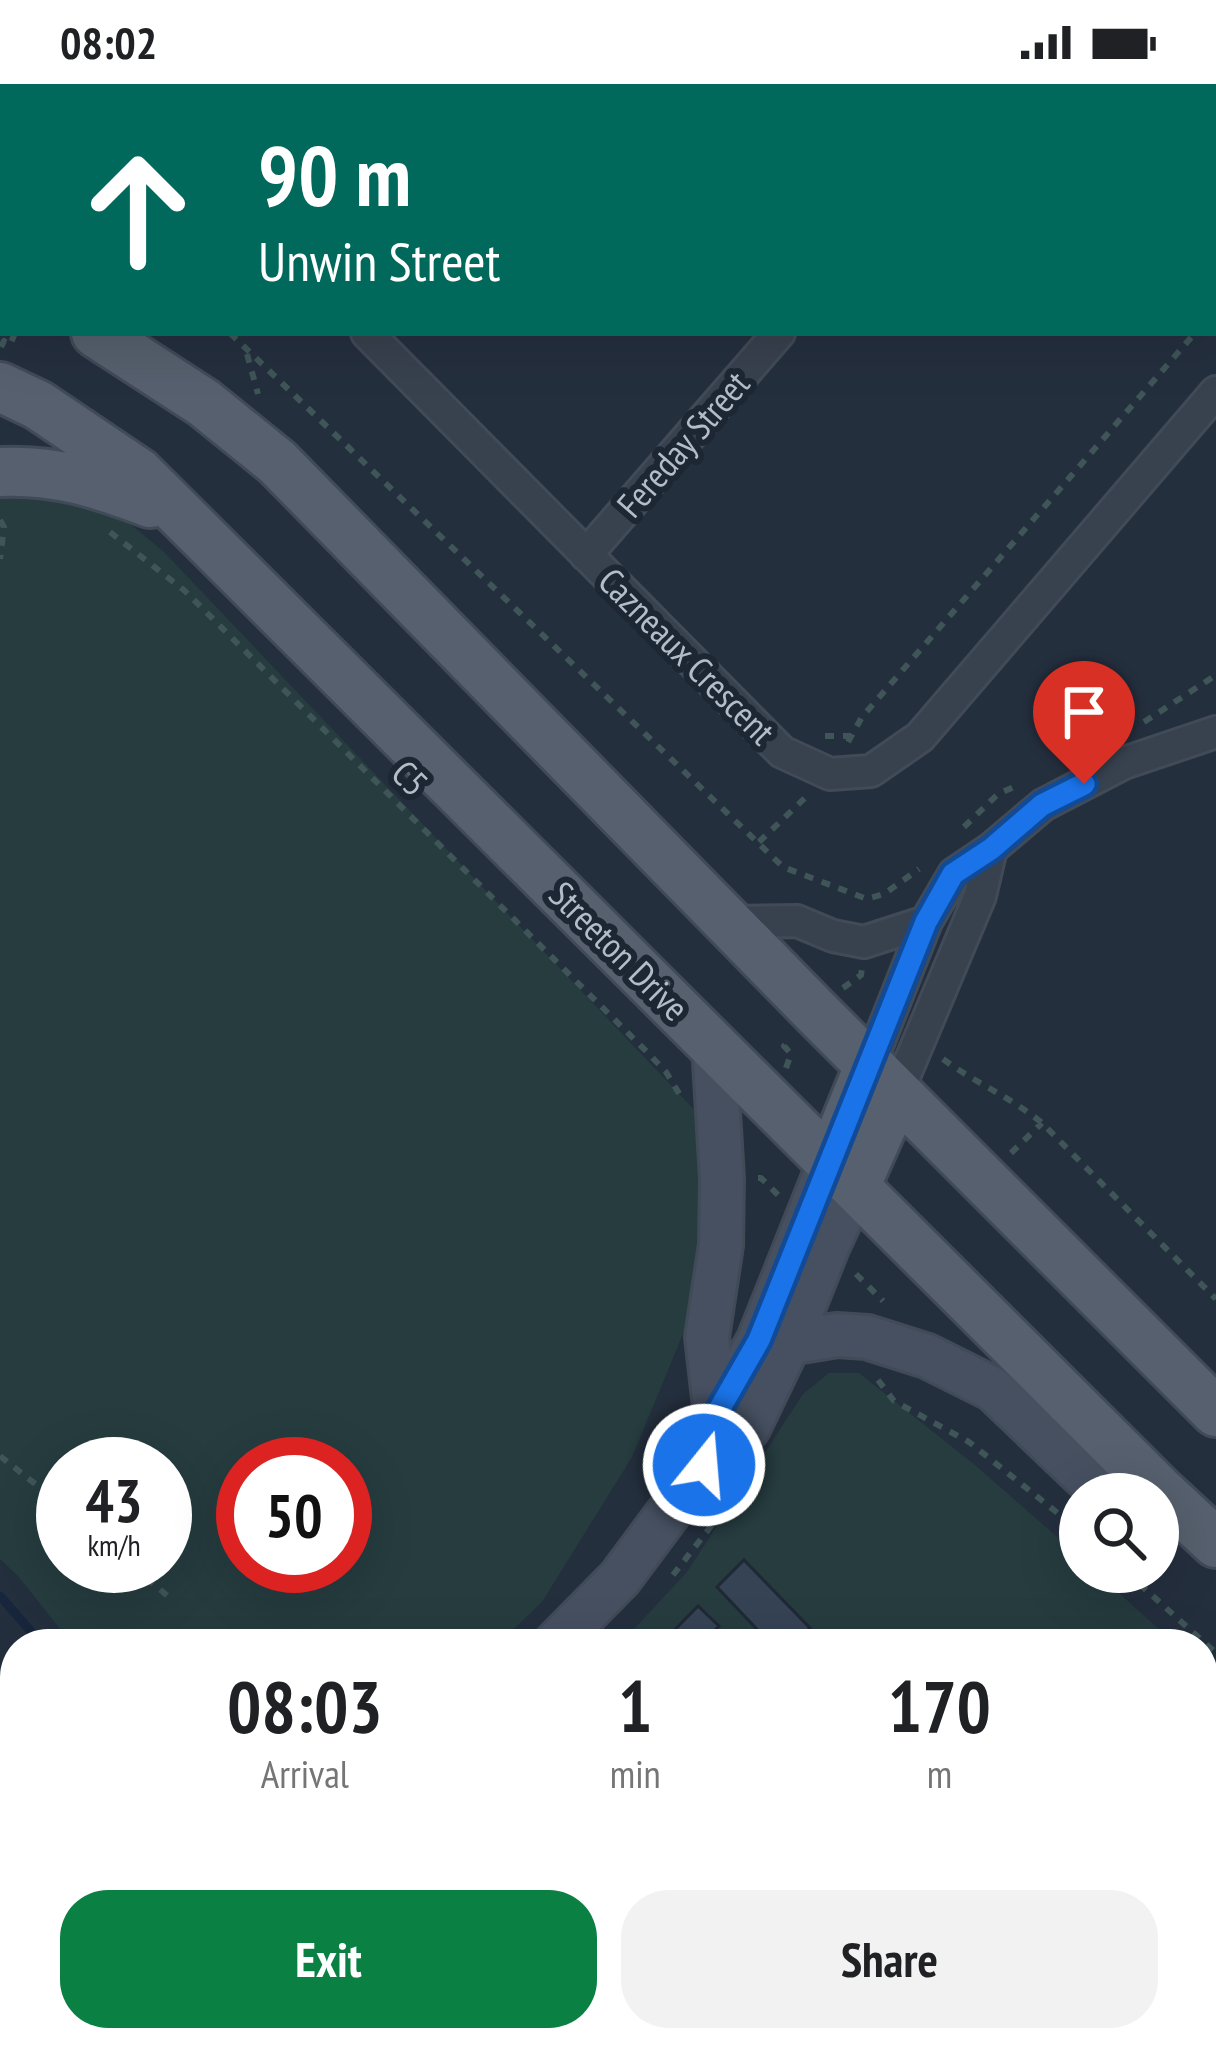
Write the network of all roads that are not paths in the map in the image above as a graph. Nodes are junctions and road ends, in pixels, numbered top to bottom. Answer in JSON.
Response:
{"nodes":[{"id":1,"x":101,"y":336,"type":"edge"},
{"id":2,"x":168,"y":336,"type":"edge"},
{"id":3,"x":370,"y":336,"type":"edge"},
{"id":4,"x":776,"y":336,"type":"edge"},
{"id":5,"x":0,"y":387,"type":"edge"},
{"id":6,"x":1216,"y":392,"type":"edge"},
{"id":7,"x":204,"y":403,"type":"junction"},
{"id":8,"x":5,"y":493,"type":"edge"},
{"id":9,"x":177,"y":513,"type":"junction"},
{"id":10,"x":586,"y":555,"type":"junction"},
{"id":11,"x":1216,"y":732,"type":"edge"},
{"id":12,"x":991,"y":849,"type":"junction"},
{"id":13,"x":728,"y":922,"type":"junction"},
{"id":14,"x":926,"y":922,"type":"junction"},
{"id":15,"x":714,"y":1045,"type":"junction"},
{"id":16,"x":883,"y":1079,"type":"junction"},
{"id":17,"x":843,"y":1174,"type":"junction"},
{"id":18,"x":789,"y":1343,"type":"junction"},
{"id":19,"x":1216,"y":1412,"type":"edge"},
{"id":20,"x":716,"y":1415,"type":"junction"},
{"id":21,"x":704,"y":1465,"type":"junction"},
{"id":22,"x":1081,"y":1473,"type":"edge"},
{"id":23,"x":1142,"y":1473,"type":"edge"},
{"id":24,"x":1179,"y":1509,"type":"edge"},
{"id":25,"x":1216,"y":1543,"type":"edge"},
{"id":26,"x":570,"y":1629,"type":"edge"}],
"edges":[{"from":1,"to":7,"type":"main road"},
{"from":2,"to":7,"type":"main road"},
{"from":3,"to":10,"type":"street","name":"Cazneaux Crescent"},
{"from":4,"to":10,"type":"street","name":"Fereday Street"},
{"from":5,"to":9,"type":"main road","name":"Streeton Drive"},
{"from":6,"to":10,"type":"street","name":"Cazneaux Crescent"},
{"from":7,"to":13,"type":"main road"},
{"from":8,"to":9,"type":"main road"},
{"from":9,"to":15,"type":"main road","name":"Streeton Drive"},
{"from":11,"to":12,"type":"street"},
{"from":12,"to":14,"type":"street"},
{"from":12,"to":16,"type":"street"},
{"from":13,"to":14,"type":"street"},
{"from":13,"to":16,"type":"main road"},
{"from":14,"to":16,"type":"street"},
{"from":15,"to":17,"type":"main road","name":"Streeton Drive"},
{"from":15,"to":20,"type":"main road"},
{"from":16,"to":17,"type":"main road"},
{"from":16,"to":19,"type":"main road"},
{"from":17,"to":18,"type":"main road"},
{"from":17,"to":20,"type":"main road"},
{"from":17,"to":23,"type":"main road","name":"Streeton Drive"},
{"from":18,"to":21,"type":"main road"},
{"from":18,"to":22,"type":"main road"},
{"from":20,"to":21,"type":"main road"},
{"from":21,"to":26,"type":"main road"},
{"from":24,"to":25,"type":"main road","name":"Streeton Drive"}]}
